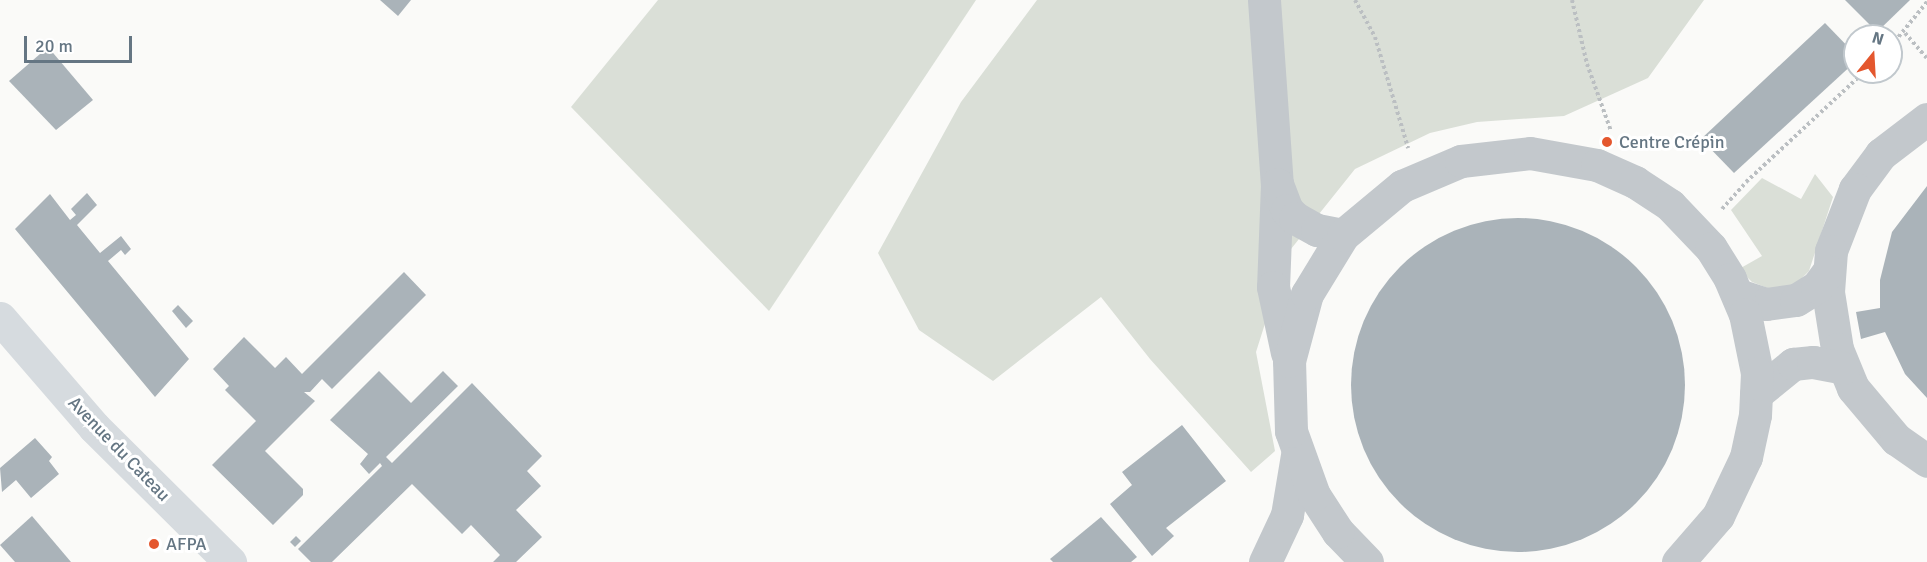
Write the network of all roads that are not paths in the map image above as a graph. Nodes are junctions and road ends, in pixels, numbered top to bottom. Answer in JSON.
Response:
{"nodes":[{"id":1,"x":1264,"y":0,"type":"edge"},
{"id":2,"x":1927,"y":119,"type":"edge"},
{"id":3,"x":1277,"y":184,"type":"junction"},
{"id":4,"x":1343,"y":235,"type":"junction"},
{"id":5,"x":1828,"y":272,"type":"junction"},
{"id":6,"x":1738,"y":296,"type":"junction"},
{"id":7,"x":4,"y":318,"type":"edge"},
{"id":8,"x":1289,"y":361,"type":"junction"},
{"id":9,"x":1843,"y":368,"type":"junction"},
{"id":10,"x":1756,"y":394,"type":"junction"},
{"id":11,"x":1297,"y":453,"type":"junction"},
{"id":12,"x":1927,"y":461,"type":"edge"},
{"id":13,"x":230,"y":562,"type":"edge"},
{"id":14,"x":1265,"y":562,"type":"edge"},
{"id":15,"x":1367,"y":562,"type":"edge"},
{"id":16,"x":1678,"y":562,"type":"edge"}],
"edges":[{"from":1,"to":3,"type":"street"},
{"from":2,"to":5,"type":"street"},
{"from":3,"to":4,"type":"street"},
{"from":3,"to":8,"type":"street"},
{"from":4,"to":6,"type":"street"},
{"from":4,"to":8,"type":"street"},
{"from":5,"to":6,"type":"street"},
{"from":5,"to":9,"type":"street"},
{"from":6,"to":10,"type":"street"},
{"from":7,"to":13,"type":"main road","name":"Avenue du Cateau"},
{"from":8,"to":11,"type":"street"},
{"from":9,"to":10,"type":"street"},
{"from":9,"to":12,"type":"street"},
{"from":10,"to":16,"type":"street"},
{"from":11,"to":14,"type":"street"},
{"from":11,"to":15,"type":"street"}]}
